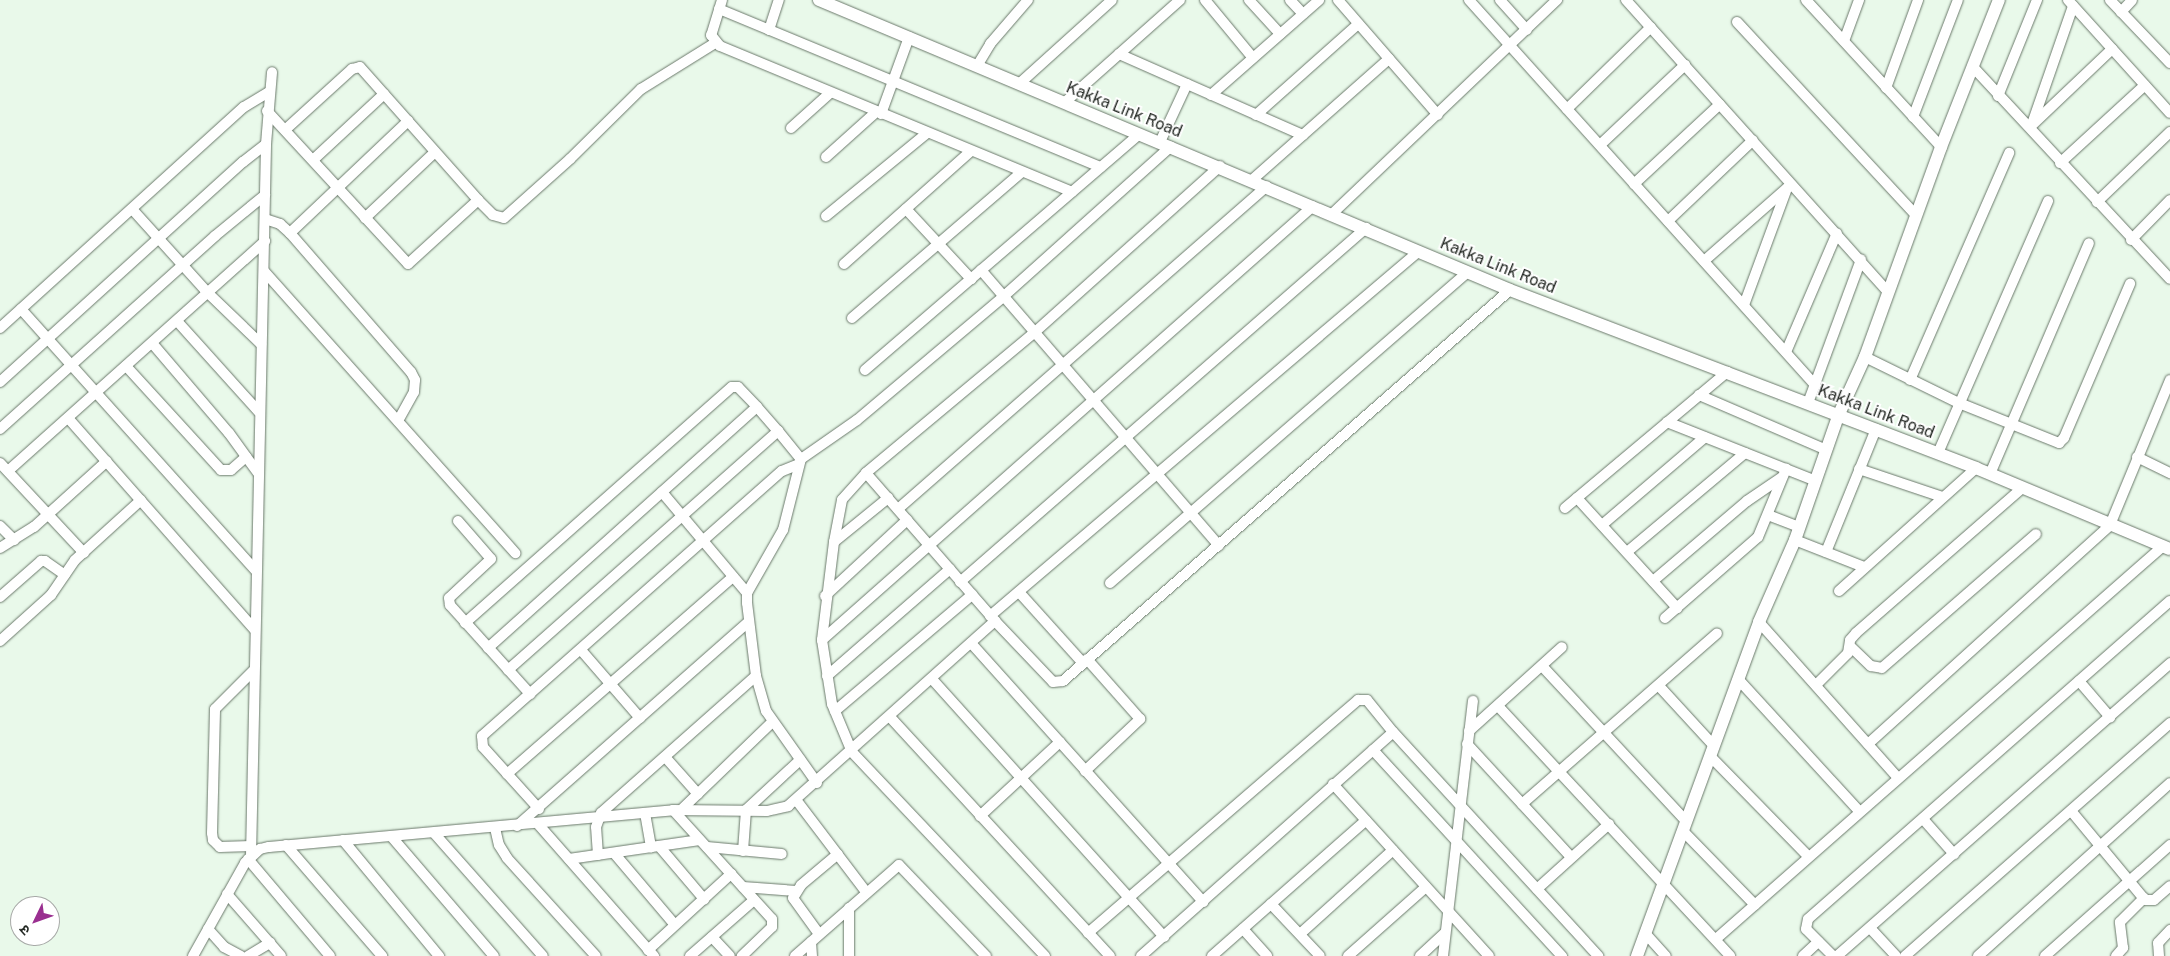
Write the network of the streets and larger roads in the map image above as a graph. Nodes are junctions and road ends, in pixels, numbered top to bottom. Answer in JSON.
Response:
{"nodes":[{"id":1,"x":779,"y":0,"type":"edge"},
{"id":2,"x":819,"y":0,"type":"edge"},
{"id":3,"x":1028,"y":0,"type":"edge"},
{"id":4,"x":1112,"y":0,"type":"edge"},
{"id":5,"x":1180,"y":0,"type":"edge"},
{"id":6,"x":1205,"y":0,"type":"edge"},
{"id":7,"x":1249,"y":0,"type":"edge"},
{"id":8,"x":1290,"y":0,"type":"edge"},
{"id":9,"x":1319,"y":0,"type":"edge"},
{"id":10,"x":1469,"y":0,"type":"edge"},
{"id":11,"x":1500,"y":0,"type":"edge"},
{"id":12,"x":1626,"y":0,"type":"edge"},
{"id":13,"x":1806,"y":0,"type":"edge"},
{"id":14,"x":1859,"y":0,"type":"edge"},
{"id":15,"x":1918,"y":0,"type":"edge"},
{"id":16,"x":1958,"y":0,"type":"edge"},
{"id":17,"x":1999,"y":0,"type":"edge"},
{"id":18,"x":2037,"y":0,"type":"edge"},
{"id":19,"x":2110,"y":0,"type":"edge"},
{"id":20,"x":2132,"y":0,"type":"edge"},
{"id":21,"x":1342,"y":1,"type":"edge"},
{"id":22,"x":1553,"y":2,"type":"edge"},
{"id":23,"x":2070,"y":3,"type":"edge"},
{"id":24,"x":720,"y":5,"type":"edge"},
{"id":25,"x":2121,"y":12,"type":"junction"},
{"id":26,"x":1303,"y":14,"type":"junction"},
{"id":27,"x":1737,"y":22,"type":"dead end"},
{"id":28,"x":1358,"y":24,"type":"junction"},
{"id":29,"x":1651,"y":27,"type":"junction"},
{"id":30,"x":769,"y":30,"type":"junction"},
{"id":31,"x":1527,"y":30,"type":"junction"},
{"id":32,"x":1280,"y":34,"type":"junction"},
{"id":33,"x":909,"y":37,"type":"junction"},
{"id":34,"x":1844,"y":41,"type":"junction"},
{"id":35,"x":715,"y":43,"type":"junction"},
{"id":36,"x":1511,"y":46,"type":"junction"},
{"id":37,"x":2112,"y":49,"type":"junction"},
{"id":38,"x":1119,"y":54,"type":"junction"},
{"id":39,"x":1253,"y":58,"type":"junction"},
{"id":40,"x":1389,"y":59,"type":"junction"},
{"id":41,"x":2170,"y":63,"type":"edge"},
{"id":42,"x":1685,"y":65,"type":"junction"},
{"id":43,"x":977,"y":66,"type":"junction"},
{"id":44,"x":1973,"y":67,"type":"junction"},
{"id":45,"x":272,"y":72,"type":"dead end"},
{"id":46,"x":893,"y":80,"type":"junction"},
{"id":47,"x":1019,"y":84,"type":"junction"},
{"id":48,"x":1187,"y":84,"type":"junction"},
{"id":49,"x":2145,"y":85,"type":"junction"},
{"id":50,"x":1886,"y":88,"type":"junction"},
{"id":51,"x":269,"y":92,"type":"junction"},
{"id":52,"x":830,"y":93,"type":"junction"},
{"id":53,"x":384,"y":94,"type":"junction"},
{"id":54,"x":1211,"y":94,"type":"junction"},
{"id":55,"x":1998,"y":96,"type":"junction"},
{"id":56,"x":1064,"y":103,"type":"junction"},
{"id":57,"x":1720,"y":104,"type":"junction"},
{"id":58,"x":1567,"y":109,"type":"junction"},
{"id":59,"x":267,"y":111,"type":"junction"},
{"id":60,"x":879,"y":113,"type":"junction"},
{"id":61,"x":2170,"y":113,"type":"edge"},
{"id":62,"x":1256,"y":114,"type":"junction"},
{"id":63,"x":1438,"y":115,"type":"junction"},
{"id":64,"x":1913,"y":117,"type":"junction"},
{"id":65,"x":408,"y":120,"type":"junction"},
{"id":66,"x":2030,"y":126,"type":"junction"},
{"id":67,"x":791,"y":128,"type":"dead end"},
{"id":68,"x":285,"y":130,"type":"junction"},
{"id":69,"x":2170,"y":132,"type":"edge"},
{"id":70,"x":927,"y":133,"type":"junction"},
{"id":71,"x":1139,"y":134,"type":"junction"},
{"id":72,"x":1303,"y":135,"type":"junction"},
{"id":73,"x":1753,"y":140,"type":"junction"},
{"id":74,"x":266,"y":144,"type":"junction"},
{"id":75,"x":1166,"y":144,"type":"junction"},
{"id":76,"x":1600,"y":145,"type":"junction"},
{"id":77,"x":1941,"y":147,"type":"junction"},
{"id":78,"x":971,"y":151,"type":"junction"},
{"id":79,"x":435,"y":152,"type":"junction"},
{"id":80,"x":2010,"y":154,"type":"dead end"},
{"id":81,"x":826,"y":157,"type":"dead end"},
{"id":82,"x":313,"y":160,"type":"junction"},
{"id":83,"x":2060,"y":163,"type":"junction"},
{"id":84,"x":1220,"y":166,"type":"junction"},
{"id":85,"x":1101,"y":167,"type":"junction"},
{"id":86,"x":1022,"y":172,"type":"junction"},
{"id":87,"x":1252,"y":180,"type":"junction"},
{"id":88,"x":1634,"y":184,"type":"junction"},
{"id":89,"x":1266,"y":186,"type":"junction"},
{"id":90,"x":1789,"y":186,"type":"junction"},
{"id":91,"x":337,"y":188,"type":"junction"},
{"id":92,"x":1072,"y":192,"type":"junction"},
{"id":93,"x":265,"y":195,"type":"junction"},
{"id":94,"x":478,"y":200,"type":"junction"},
{"id":95,"x":2170,"y":200,"type":"edge"},
{"id":96,"x":2048,"y":201,"type":"dead end"},
{"id":97,"x":2097,"y":202,"type":"junction"},
{"id":98,"x":1313,"y":206,"type":"junction"},
{"id":99,"x":132,"y":209,"type":"junction"},
{"id":100,"x":906,"y":209,"type":"junction"},
{"id":101,"x":1332,"y":214,"type":"junction"},
{"id":102,"x":1916,"y":215,"type":"junction"},
{"id":103,"x":826,"y":216,"type":"dead end"},
{"id":104,"x":365,"y":218,"type":"junction"},
{"id":105,"x":265,"y":219,"type":"junction"},
{"id":106,"x":1668,"y":221,"type":"junction"},
{"id":107,"x":1366,"y":228,"type":"junction"},
{"id":108,"x":290,"y":233,"type":"junction"},
{"id":109,"x":1837,"y":233,"type":"junction"},
{"id":110,"x":158,"y":238,"type":"junction"},
{"id":111,"x":2131,"y":240,"type":"junction"},
{"id":112,"x":265,"y":241,"type":"junction"},
{"id":113,"x":2089,"y":243,"type":"dead end"},
{"id":114,"x":938,"y":244,"type":"junction"},
{"id":115,"x":1419,"y":251,"type":"junction"},
{"id":116,"x":1704,"y":260,"type":"junction"},
{"id":117,"x":1861,"y":260,"type":"junction"},
{"id":118,"x":844,"y":264,"type":"dead end"},
{"id":119,"x":183,"y":265,"type":"junction"},
{"id":120,"x":981,"y":270,"type":"junction"},
{"id":121,"x":264,"y":271,"type":"junction"},
{"id":122,"x":1468,"y":272,"type":"junction"},
{"id":123,"x":971,"y":279,"type":"junction"},
{"id":124,"x":2170,"y":279,"type":"edge"},
{"id":125,"x":2130,"y":284,"type":"dead end"},
{"id":126,"x":1510,"y":290,"type":"junction"},
{"id":127,"x":1888,"y":292,"type":"junction"},
{"id":128,"x":208,"y":293,"type":"junction"},
{"id":129,"x":1004,"y":296,"type":"junction"},
{"id":130,"x":1744,"y":305,"type":"junction"},
{"id":131,"x":21,"y":309,"type":"junction"},
{"id":132,"x":852,"y":318,"type":"dead end"},
{"id":133,"x":177,"y":321,"type":"junction"},
{"id":134,"x":0,"y":328,"type":"edge"},
{"id":135,"x":1035,"y":332,"type":"junction"},
{"id":136,"x":48,"y":339,"type":"junction"},
{"id":137,"x":152,"y":344,"type":"junction"},
{"id":138,"x":261,"y":344,"type":"junction"},
{"id":139,"x":1786,"y":352,"type":"junction"},
{"id":140,"x":1865,"y":358,"type":"junction"},
{"id":141,"x":72,"y":365,"type":"junction"},
{"id":142,"x":1063,"y":365,"type":"junction"},
{"id":143,"x":126,"y":366,"type":"junction"},
{"id":144,"x":865,"y":370,"type":"dead end"},
{"id":145,"x":1727,"y":372,"type":"junction"},
{"id":146,"x":1910,"y":380,"type":"junction"},
{"id":147,"x":2170,"y":380,"type":"edge"},
{"id":148,"x":0,"y":382,"type":"edge"},
{"id":149,"x":1815,"y":385,"type":"junction"},
{"id":150,"x":97,"y":392,"type":"junction"},
{"id":151,"x":1700,"y":395,"type":"junction"},
{"id":152,"x":1093,"y":400,"type":"junction"},
{"id":153,"x":1808,"y":403,"type":"junction"},
{"id":154,"x":1959,"y":403,"type":"junction"},
{"id":155,"x":757,"y":407,"type":"junction"},
{"id":156,"x":259,"y":412,"type":"junction"},
{"id":157,"x":1839,"y":414,"type":"junction"},
{"id":158,"x":68,"y":418,"type":"junction"},
{"id":159,"x":398,"y":421,"type":"junction"},
{"id":160,"x":1667,"y":422,"type":"junction"},
{"id":161,"x":2011,"y":424,"type":"junction"},
{"id":162,"x":0,"y":429,"type":"edge"},
{"id":163,"x":1876,"y":429,"type":"junction"},
{"id":164,"x":778,"y":431,"type":"junction"},
{"id":165,"x":1705,"y":437,"type":"junction"},
{"id":166,"x":1127,"y":439,"type":"junction"},
{"id":167,"x":1827,"y":450,"type":"junction"},
{"id":168,"x":1745,"y":453,"type":"junction"},
{"id":169,"x":1938,"y":453,"type":"junction"},
{"id":170,"x":246,"y":456,"type":"junction"},
{"id":171,"x":2137,"y":457,"type":"junction"},
{"id":172,"x":107,"y":461,"type":"junction"},
{"id":173,"x":800,"y":461,"type":"junction"},
{"id":174,"x":0,"y":463,"type":"edge"},
{"id":175,"x":1976,"y":468,"type":"junction"},
{"id":176,"x":1859,"y":469,"type":"junction"},
{"id":177,"x":8,"y":471,"type":"junction"},
{"id":178,"x":2170,"y":472,"type":"edge"},
{"id":179,"x":866,"y":473,"type":"junction"},
{"id":180,"x":1784,"y":473,"type":"junction"},
{"id":181,"x":258,"y":474,"type":"junction"},
{"id":182,"x":1990,"y":474,"type":"junction"},
{"id":183,"x":1158,"y":475,"type":"junction"},
{"id":184,"x":1816,"y":481,"type":"junction"},
{"id":185,"x":2021,"y":489,"type":"junction"},
{"id":186,"x":662,"y":492,"type":"junction"},
{"id":187,"x":888,"y":498,"type":"junction"},
{"id":188,"x":1577,"y":498,"type":"junction"},
{"id":189,"x":1942,"y":498,"type":"junction"},
{"id":190,"x":141,"y":500,"type":"junction"},
{"id":191,"x":1565,"y":508,"type":"dead end"},
{"id":192,"x":898,"y":509,"type":"junction"},
{"id":193,"x":48,"y":514,"type":"junction"},
{"id":194,"x":1191,"y":514,"type":"junction"},
{"id":195,"x":1768,"y":514,"type":"junction"},
{"id":196,"x":683,"y":516,"type":"junction"},
{"id":197,"x":907,"y":520,"type":"junction"},
{"id":198,"x":458,"y":521,"type":"dead end"},
{"id":199,"x":1602,"y":525,"type":"junction"},
{"id":200,"x":2110,"y":525,"type":"junction"},
{"id":201,"x":0,"y":526,"type":"edge"},
{"id":202,"x":1799,"y":528,"type":"junction"},
{"id":203,"x":2036,"y":534,"type":"dead end"},
{"id":204,"x":14,"y":540,"type":"junction"},
{"id":205,"x":1795,"y":540,"type":"junction"},
{"id":206,"x":706,"y":541,"type":"junction"},
{"id":207,"x":834,"y":542,"type":"junction"},
{"id":208,"x":928,"y":544,"type":"junction"},
{"id":209,"x":1219,"y":546,"type":"junction"},
{"id":210,"x":2166,"y":547,"type":"edge"},
{"id":211,"x":0,"y":548,"type":"edge"},
{"id":212,"x":1627,"y":552,"type":"junction"},
{"id":213,"x":1826,"y":552,"type":"junction"},
{"id":214,"x":84,"y":553,"type":"junction"},
{"id":215,"x":515,"y":553,"type":"dead end"},
{"id":216,"x":1864,"y":567,"type":"junction"},
{"id":217,"x":950,"y":569,"type":"junction"},
{"id":218,"x":256,"y":571,"type":"junction"},
{"id":219,"x":65,"y":575,"type":"junction"},
{"id":220,"x":733,"y":577,"type":"junction"},
{"id":221,"x":1654,"y":581,"type":"junction"},
{"id":222,"x":960,"y":582,"type":"junction"},
{"id":223,"x":1110,"y":583,"type":"dead end"},
{"id":224,"x":1839,"y":590,"type":"dead end"},
{"id":225,"x":1019,"y":592,"type":"junction"},
{"id":226,"x":747,"y":593,"type":"junction"},
{"id":227,"x":972,"y":595,"type":"junction"},
{"id":228,"x":825,"y":596,"type":"junction"},
{"id":229,"x":0,"y":597,"type":"edge"},
{"id":230,"x":2170,"y":601,"type":"edge"},
{"id":231,"x":1677,"y":608,"type":"junction"},
{"id":232,"x":992,"y":618,"type":"junction"},
{"id":233,"x":1665,"y":618,"type":"dead end"},
{"id":234,"x":748,"y":622,"type":"junction"},
{"id":235,"x":1759,"y":622,"type":"junction"},
{"id":236,"x":465,"y":623,"type":"junction"},
{"id":237,"x":255,"y":630,"type":"junction"},
{"id":238,"x":1717,"y":633,"type":"dead end"},
{"id":239,"x":822,"y":640,"type":"junction"},
{"id":240,"x":0,"y":641,"type":"edge"},
{"id":241,"x":971,"y":643,"type":"junction"},
{"id":242,"x":1850,"y":646,"type":"junction"},
{"id":243,"x":1562,"y":647,"type":"dead end"},
{"id":244,"x":488,"y":648,"type":"junction"},
{"id":245,"x":581,"y":650,"type":"junction"},
{"id":246,"x":1085,"y":661,"type":"junction"},
{"id":247,"x":2170,"y":663,"type":"edge"},
{"id":248,"x":1542,"y":666,"type":"junction"},
{"id":249,"x":254,"y":670,"type":"junction"},
{"id":250,"x":508,"y":670,"type":"junction"},
{"id":251,"x":756,"y":676,"type":"junction"},
{"id":252,"x":827,"y":676,"type":"junction"},
{"id":253,"x":932,"y":679,"type":"junction"},
{"id":254,"x":1738,"y":679,"type":"junction"},
{"id":255,"x":2079,"y":681,"type":"junction"},
{"id":256,"x":611,"y":684,"type":"junction"},
{"id":257,"x":1816,"y":685,"type":"junction"},
{"id":258,"x":1659,"y":686,"type":"junction"},
{"id":259,"x":530,"y":694,"type":"junction"},
{"id":260,"x":1473,"y":701,"type":"dead end"},
{"id":261,"x":1498,"y":706,"type":"junction"},
{"id":262,"x":835,"y":711,"type":"junction"},
{"id":263,"x":890,"y":717,"type":"junction"},
{"id":264,"x":2110,"y":717,"type":"junction"},
{"id":265,"x":640,"y":718,"type":"junction"},
{"id":266,"x":772,"y":722,"type":"junction"},
{"id":267,"x":2170,"y":723,"type":"edge"},
{"id":268,"x":1469,"y":731,"type":"junction"},
{"id":269,"x":1393,"y":732,"type":"junction"},
{"id":270,"x":1605,"y":732,"type":"junction"},
{"id":271,"x":1060,"y":742,"type":"junction"},
{"id":272,"x":1467,"y":744,"type":"junction"},
{"id":273,"x":1868,"y":744,"type":"junction"},
{"id":274,"x":1372,"y":750,"type":"junction"},
{"id":275,"x":1712,"y":751,"type":"junction"},
{"id":276,"x":852,"y":752,"type":"junction"},
{"id":277,"x":666,"y":758,"type":"junction"},
{"id":278,"x":800,"y":760,"type":"junction"},
{"id":279,"x":1085,"y":771,"type":"junction"},
{"id":280,"x":1559,"y":771,"type":"junction"},
{"id":281,"x":507,"y":774,"type":"junction"},
{"id":282,"x":1021,"y":778,"type":"junction"},
{"id":283,"x":1898,"y":778,"type":"junction"},
{"id":284,"x":817,"y":783,"type":"junction"},
{"id":285,"x":2170,"y":783,"type":"edge"},
{"id":286,"x":1333,"y":784,"type":"junction"},
{"id":287,"x":698,"y":794,"type":"junction"},
{"id":288,"x":797,"y":801,"type":"junction"},
{"id":289,"x":1458,"y":803,"type":"junction"},
{"id":290,"x":1522,"y":804,"type":"junction"},
{"id":291,"x":539,"y":809,"type":"junction"},
{"id":292,"x":677,"y":810,"type":"junction"},
{"id":293,"x":746,"y":810,"type":"junction"},
{"id":294,"x":1860,"y":812,"type":"junction"},
{"id":295,"x":2072,"y":812,"type":"junction"},
{"id":296,"x":645,"y":813,"type":"junction"},
{"id":297,"x":980,"y":816,"type":"junction"},
{"id":298,"x":597,"y":818,"type":"junction"},
{"id":299,"x":1923,"y":819,"type":"junction"},
{"id":300,"x":1366,"y":820,"type":"junction"},
{"id":301,"x":538,"y":824,"type":"junction"},
{"id":302,"x":1609,"y":824,"type":"junction"},
{"id":303,"x":517,"y":826,"type":"junction"},
{"id":304,"x":1684,"y":826,"type":"junction"},
{"id":305,"x":495,"y":828,"type":"junction"},
{"id":306,"x":434,"y":833,"type":"junction"},
{"id":307,"x":391,"y":836,"type":"junction"},
{"id":308,"x":343,"y":840,"type":"junction"},
{"id":309,"x":1456,"y":840,"type":"junction"},
{"id":310,"x":703,"y":844,"type":"junction"},
{"id":311,"x":286,"y":845,"type":"junction"},
{"id":312,"x":2170,"y":845,"type":"edge"},
{"id":313,"x":655,"y":846,"type":"junction"},
{"id":314,"x":2100,"y":846,"type":"junction"},
{"id":315,"x":1393,"y":850,"type":"junction"},
{"id":316,"x":743,"y":851,"type":"junction"},
{"id":317,"x":614,"y":853,"type":"junction"},
{"id":318,"x":250,"y":854,"type":"junction"},
{"id":319,"x":782,"y":854,"type":"dead end"},
{"id":320,"x":838,"y":854,"type":"junction"},
{"id":321,"x":1954,"y":854,"type":"junction"},
{"id":322,"x":598,"y":855,"type":"junction"},
{"id":323,"x":1571,"y":857,"type":"junction"},
{"id":324,"x":1808,"y":858,"type":"junction"},
{"id":325,"x":569,"y":859,"type":"junction"},
{"id":326,"x":1169,"y":864,"type":"junction"},
{"id":327,"x":731,"y":874,"type":"junction"},
{"id":328,"x":1664,"y":882,"type":"junction"},
{"id":329,"x":2130,"y":882,"type":"junction"},
{"id":330,"x":2170,"y":886,"type":"edge"},
{"id":331,"x":743,"y":887,"type":"junction"},
{"id":332,"x":1426,"y":887,"type":"junction"},
{"id":333,"x":1536,"y":889,"type":"junction"},
{"id":334,"x":796,"y":891,"type":"junction"},
{"id":335,"x":866,"y":892,"type":"junction"},
{"id":336,"x":228,"y":894,"type":"junction"},
{"id":337,"x":1129,"y":898,"type":"junction"},
{"id":338,"x":2144,"y":898,"type":"junction"},
{"id":339,"x":704,"y":899,"type":"junction"},
{"id":340,"x":754,"y":900,"type":"junction"},
{"id":341,"x":1202,"y":902,"type":"junction"},
{"id":342,"x":1271,"y":904,"type":"junction"},
{"id":343,"x":1755,"y":905,"type":"junction"},
{"id":344,"x":848,"y":908,"type":"junction"},
{"id":345,"x":1448,"y":911,"type":"junction"},
{"id":346,"x":675,"y":925,"type":"junction"},
{"id":347,"x":1870,"y":928,"type":"junction"},
{"id":348,"x":208,"y":929,"type":"junction"},
{"id":349,"x":1243,"y":929,"type":"junction"},
{"id":350,"x":2170,"y":930,"type":"edge"},
{"id":351,"x":1088,"y":933,"type":"junction"},
{"id":352,"x":1445,"y":933,"type":"junction"},
{"id":353,"x":1645,"y":933,"type":"junction"},
{"id":354,"x":819,"y":934,"type":"junction"},
{"id":355,"x":1300,"y":934,"type":"junction"},
{"id":356,"x":712,"y":937,"type":"junction"},
{"id":357,"x":1164,"y":937,"type":"junction"},
{"id":358,"x":1716,"y":939,"type":"junction"},
{"id":359,"x":811,"y":942,"type":"junction"},
{"id":360,"x":1818,"y":942,"type":"junction"},
{"id":361,"x":270,"y":943,"type":"junction"},
{"id":362,"x":651,"y":953,"type":"edge"},
{"id":363,"x":193,"y":956,"type":"edge"},
{"id":364,"x":240,"y":956,"type":"edge"},
{"id":365,"x":248,"y":956,"type":"edge"},
{"id":366,"x":281,"y":956,"type":"edge"},
{"id":367,"x":330,"y":956,"type":"edge"},
{"id":368,"x":382,"y":956,"type":"edge"},
{"id":369,"x":439,"y":956,"type":"edge"},
{"id":370,"x":494,"y":956,"type":"edge"},
{"id":371,"x":543,"y":956,"type":"edge"},
{"id":372,"x":596,"y":956,"type":"edge"},
{"id":373,"x":690,"y":956,"type":"edge"},
{"id":374,"x":730,"y":956,"type":"edge"},
{"id":375,"x":742,"y":956,"type":"edge"},
{"id":376,"x":795,"y":956,"type":"edge"},
{"id":377,"x":812,"y":956,"type":"edge"},
{"id":378,"x":849,"y":956,"type":"edge"},
{"id":379,"x":986,"y":956,"type":"edge"},
{"id":380,"x":1045,"y":956,"type":"edge"},
{"id":381,"x":1110,"y":956,"type":"edge"},
{"id":382,"x":1141,"y":956,"type":"edge"},
{"id":383,"x":1212,"y":956,"type":"edge"},
{"id":384,"x":1267,"y":956,"type":"edge"},
{"id":385,"x":1320,"y":956,"type":"edge"},
{"id":386,"x":1348,"y":956,"type":"edge"},
{"id":387,"x":1420,"y":956,"type":"edge"},
{"id":388,"x":1443,"y":956,"type":"edge"},
{"id":389,"x":1489,"y":956,"type":"edge"},
{"id":390,"x":1562,"y":956,"type":"edge"},
{"id":391,"x":1598,"y":956,"type":"edge"},
{"id":392,"x":1637,"y":956,"type":"edge"},
{"id":393,"x":1666,"y":956,"type":"edge"},
{"id":394,"x":1730,"y":956,"type":"edge"},
{"id":395,"x":1803,"y":956,"type":"edge"},
{"id":396,"x":1832,"y":956,"type":"edge"},
{"id":397,"x":1837,"y":956,"type":"edge"},
{"id":398,"x":1896,"y":956,"type":"edge"},
{"id":399,"x":1905,"y":956,"type":"edge"},
{"id":400,"x":1978,"y":956,"type":"edge"},
{"id":401,"x":2045,"y":956,"type":"edge"},
{"id":402,"x":2116,"y":956,"type":"edge"},
{"id":403,"x":2160,"y":956,"type":"edge"}],
"edges":[{"from":1,"to":30,"type":"street"},
{"from":2,"to":33,"type":"street","name":"Kakka Link Road"},
{"from":3,"to":43,"type":"street"},
{"from":4,"to":47,"type":"street"},
{"from":5,"to":38,"type":"street"},
{"from":6,"to":39,"type":"street"},
{"from":7,"to":32,"type":"street"},
{"from":8,"to":26,"type":"street"},
{"from":9,"to":26,"type":"street"},
{"from":10,"to":36,"type":"street"},
{"from":11,"to":31,"type":"street"},
{"from":12,"to":29,"type":"street"},
{"from":13,"to":34,"type":"street"},
{"from":14,"to":34,"type":"street"},
{"from":15,"to":50,"type":"street"},
{"from":16,"to":64,"type":"street"},
{"from":17,"to":44,"type":"street"},
{"from":18,"to":55,"type":"street"},
{"from":19,"to":25,"type":"street"},
{"from":20,"to":25,"type":"street"},
{"from":21,"to":28,"type":"street"},
{"from":22,"to":31,"type":"street"},
{"from":23,"to":37,"type":"street"},
{"from":23,"to":66,"type":"street"},
{"from":24,"to":30,"type":"street"},
{"from":24,"to":35,"type":"street"},
{"from":25,"to":41,"type":"street"},
{"from":26,"to":32,"type":"street"},
{"from":27,"to":102,"type":"street"},
{"from":28,"to":40,"type":"street"},
{"from":28,"to":62,"type":"street"},
{"from":29,"to":42,"type":"street"},
{"from":29,"to":58,"type":"street"},
{"from":30,"to":46,"type":"street"},
{"from":31,"to":36,"type":"street"},
{"from":32,"to":39,"type":"street"},
{"from":33,"to":43,"type":"street","name":"Kakka Link Road"},
{"from":33,"to":46,"type":"street"},
{"from":34,"to":50,"type":"street"},
{"from":35,"to":52,"type":"street"},
{"from":35,"to":94,"type":"street"},
{"from":36,"to":58,"type":"street"},
{"from":36,"to":63,"type":"street"},
{"from":37,"to":49,"type":"street"},
{"from":37,"to":66,"type":"street"},
{"from":38,"to":48,"type":"street"},
{"from":38,"to":56,"type":"street"},
{"from":39,"to":54,"type":"street"},
{"from":40,"to":63,"type":"street"},
{"from":40,"to":72,"type":"street"},
{"from":42,"to":57,"type":"street"},
{"from":42,"to":76,"type":"street"},
{"from":43,"to":47,"type":"street","name":"Kakka Link Road"},
{"from":44,"to":55,"type":"street"},
{"from":44,"to":77,"type":"street"},
{"from":45,"to":51,"type":"street"},
{"from":46,"to":60,"type":"street"},
{"from":46,"to":85,"type":"street"},
{"from":47,"to":56,"type":"street","name":"Kakka Link Road"},
{"from":48,"to":54,"type":"street"},
{"from":48,"to":75,"type":"street"},
{"from":49,"to":61,"type":"street"},
{"from":49,"to":83,"type":"street"},
{"from":50,"to":64,"type":"street"},
{"from":51,"to":59,"type":"street"},
{"from":51,"to":99,"type":"street"},
{"from":52,"to":60,"type":"street"},
{"from":52,"to":67,"type":"street"},
{"from":53,"to":65,"type":"street"},
{"from":53,"to":68,"type":"street"},
{"from":53,"to":82,"type":"street"},
{"from":54,"to":62,"type":"street"},
{"from":55,"to":66,"type":"street"},
{"from":56,"to":71,"type":"street","name":"Kakka Link Road"},
{"from":57,"to":73,"type":"street"},
{"from":57,"to":88,"type":"street"},
{"from":58,"to":76,"type":"street"},
{"from":59,"to":68,"type":"street"},
{"from":59,"to":74,"type":"street"},
{"from":60,"to":70,"type":"street"},
{"from":60,"to":81,"type":"street"},
{"from":62,"to":72,"type":"street"},
{"from":63,"to":101,"type":"street"},
{"from":64,"to":77,"type":"street"},
{"from":65,"to":79,"type":"street"},
{"from":65,"to":91,"type":"street"},
{"from":66,"to":83,"type":"street"},
{"from":68,"to":82,"type":"street"},
{"from":69,"to":97,"type":"street"},
{"from":70,"to":78,"type":"street"},
{"from":70,"to":103,"type":"street"},
{"from":71,"to":75,"type":"street","name":"Kakka Link Road"},
{"from":71,"to":85,"type":"street"},
{"from":72,"to":87,"type":"street"},
{"from":73,"to":90,"type":"street"},
{"from":73,"to":106,"type":"street"},
{"from":74,"to":93,"type":"street"},
{"from":74,"to":110,"type":"street"},
{"from":75,"to":84,"type":"street","name":"Kakka Link Road"},
{"from":75,"to":129,"type":"street"},
{"from":76,"to":88,"type":"street"},
{"from":77,"to":102,"type":"street"},
{"from":78,"to":86,"type":"street"},
{"from":78,"to":100,"type":"street"},
{"from":79,"to":94,"type":"street"},
{"from":79,"to":104,"type":"street"},
{"from":80,"to":146,"type":"street"},
{"from":82,"to":91,"type":"street"},
{"from":83,"to":97,"type":"street"},
{"from":84,"to":87,"type":"street","name":"Kakka Link Road"},
{"from":84,"to":135,"type":"street"},
{"from":85,"to":92,"type":"street"},
{"from":86,"to":92,"type":"street"},
{"from":86,"to":114,"type":"street"},
{"from":87,"to":89,"type":"street","name":"Kakka Link Road"},
{"from":88,"to":106,"type":"street"},
{"from":89,"to":98,"type":"street","name":"Kakka Link Road"},
{"from":89,"to":142,"type":"street"},
{"from":90,"to":109,"type":"street"},
{"from":90,"to":116,"type":"street"},
{"from":90,"to":130,"type":"street"},
{"from":91,"to":104,"type":"street"},
{"from":91,"to":108,"type":"street"},
{"from":92,"to":120,"type":"street"},
{"from":93,"to":105,"type":"street"},
{"from":93,"to":119,"type":"street"},
{"from":94,"to":104,"type":"street"},
{"from":95,"to":111,"type":"street"},
{"from":96,"to":154,"type":"street"},
{"from":97,"to":111,"type":"street"},
{"from":98,"to":101,"type":"street","name":"Kakka Link Road"},
{"from":98,"to":152,"type":"street"},
{"from":99,"to":110,"type":"street"},
{"from":99,"to":131,"type":"street"},
{"from":100,"to":114,"type":"street"},
{"from":100,"to":118,"type":"street"},
{"from":101,"to":107,"type":"street","name":"Kakka Link Road"},
{"from":102,"to":127,"type":"street"},
{"from":105,"to":108,"type":"street"},
{"from":105,"to":112,"type":"street"},
{"from":106,"to":116,"type":"street"},
{"from":107,"to":115,"type":"street","name":"Kakka Link Road"},
{"from":107,"to":166,"type":"street"},
{"from":108,"to":159,"type":"street"},
{"from":109,"to":117,"type":"street"},
{"from":109,"to":139,"type":"street"},
{"from":110,"to":119,"type":"street"},
{"from":110,"to":136,"type":"street"},
{"from":111,"to":124,"type":"street"},
{"from":112,"to":121,"type":"street"},
{"from":112,"to":128,"type":"street"},
{"from":113,"to":161,"type":"street"},
{"from":114,"to":123,"type":"street"},
{"from":114,"to":132,"type":"street"},
{"from":115,"to":122,"type":"street","name":"Kakka Link Road"},
{"from":115,"to":183,"type":"street"},
{"from":116,"to":130,"type":"street"},
{"from":117,"to":127,"type":"street"},
{"from":117,"to":149,"type":"street"},
{"from":119,"to":128,"type":"street"},
{"from":119,"to":141,"type":"street"},
{"from":120,"to":123,"type":"street"},
{"from":120,"to":129,"type":"street"},
{"from":121,"to":138,"type":"street"},
{"from":121,"to":159,"type":"street"},
{"from":122,"to":126,"type":"street","name":"Kakka Link Road"},
{"from":122,"to":194,"type":"street"},
{"from":123,"to":144,"type":"street"},
{"from":125,"to":161,"type":"street"},
{"from":126,"to":145,"type":"street","name":"Kakka Link Road"},
{"from":126,"to":209,"type":"street"},
{"from":127,"to":140,"type":"street"},
{"from":128,"to":133,"type":"street"},
{"from":128,"to":138,"type":"street"},
{"from":129,"to":135,"type":"street"},
{"from":129,"to":173,"type":"street"},
{"from":130,"to":139,"type":"street"},
{"from":131,"to":134,"type":"street"},
{"from":131,"to":136,"type":"street"},
{"from":133,"to":137,"type":"street"},
{"from":133,"to":156,"type":"street"},
{"from":135,"to":142,"type":"street"},
{"from":135,"to":179,"type":"street"},
{"from":136,"to":141,"type":"street"},
{"from":136,"to":148,"type":"street"},
{"from":137,"to":143,"type":"street"},
{"from":137,"to":170,"type":"street"},
{"from":138,"to":156,"type":"street"},
{"from":139,"to":149,"type":"street"},
{"from":140,"to":146,"type":"street"},
{"from":140,"to":157,"type":"street"},
{"from":141,"to":150,"type":"street"},
{"from":141,"to":162,"type":"street"},
{"from":142,"to":152,"type":"street"},
{"from":142,"to":192,"type":"street"},
{"from":143,"to":150,"type":"street"},
{"from":143,"to":170,"type":"street"},
{"from":145,"to":151,"type":"street"},
{"from":145,"to":153,"type":"street","name":"Kakka Link Road"},
{"from":146,"to":154,"type":"street"},
{"from":147,"to":171,"type":"street"},
{"from":149,"to":153,"type":"street"},
{"from":150,"to":158,"type":"street"},
{"from":150,"to":218,"type":"street"},
{"from":151,"to":160,"type":"street"},
{"from":151,"to":167,"type":"street"},
{"from":152,"to":166,"type":"street"},
{"from":152,"to":208,"type":"street"},
{"from":153,"to":157,"type":"street","name":"Kakka Link Road"},
{"from":154,"to":161,"type":"street"},
{"from":154,"to":169,"type":"street"},
{"from":155,"to":164,"type":"street"},
{"from":155,"to":186,"type":"street"},
{"from":155,"to":236,"type":"street"},
{"from":156,"to":181,"type":"street"},
{"from":157,"to":163,"type":"street","name":"Kakka Link Road"},
{"from":157,"to":167,"type":"street"},
{"from":158,"to":172,"type":"street"},
{"from":158,"to":177,"type":"street"},
{"from":159,"to":215,"type":"street"},
{"from":160,"to":165,"type":"street"},
{"from":160,"to":188,"type":"street"},
{"from":161,"to":182,"type":"street"},
{"from":163,"to":169,"type":"street","name":"Kakka Link Road"},
{"from":163,"to":176,"type":"street"},
{"from":164,"to":173,"type":"street"},
{"from":164,"to":196,"type":"street"},
{"from":165,"to":168,"type":"street"},
{"from":165,"to":199,"type":"street"},
{"from":166,"to":183,"type":"street"},
{"from":166,"to":222,"type":"street"},
{"from":167,"to":184,"type":"street"},
{"from":168,"to":180,"type":"street"},
{"from":168,"to":212,"type":"street"},
{"from":169,"to":175,"type":"street","name":"Kakka Link Road"},
{"from":170,"to":181,"type":"street"},
{"from":171,"to":178,"type":"street"},
{"from":171,"to":200,"type":"street"},
{"from":172,"to":190,"type":"street"},
{"from":172,"to":193,"type":"street"},
{"from":173,"to":206,"type":"street"},
{"from":173,"to":226,"type":"street"},
{"from":174,"to":177,"type":"street"},
{"from":175,"to":182,"type":"street","name":"Kakka Link Road"},
{"from":175,"to":189,"type":"street"},
{"from":176,"to":189,"type":"street"},
{"from":176,"to":213,"type":"street"},
{"from":177,"to":193,"type":"street"},
{"from":179,"to":187,"type":"street"},
{"from":179,"to":207,"type":"street"},
{"from":180,"to":184,"type":"street"},
{"from":180,"to":195,"type":"street"},
{"from":180,"to":221,"type":"street"},
{"from":181,"to":218,"type":"street"},
{"from":182,"to":185,"type":"street","name":"Kakka Link Road"},
{"from":183,"to":194,"type":"street"},
{"from":183,"to":225,"type":"street"},
{"from":184,"to":202,"type":"street"},
{"from":185,"to":200,"type":"street","name":"Kakka Link Road"},
{"from":185,"to":242,"type":"street"},
{"from":186,"to":196,"type":"street"},
{"from":186,"to":244,"type":"street"},
{"from":187,"to":192,"type":"street"},
{"from":187,"to":207,"type":"street"},
{"from":188,"to":191,"type":"street"},
{"from":188,"to":199,"type":"street"},
{"from":189,"to":216,"type":"street"},
{"from":190,"to":214,"type":"street"},
{"from":190,"to":237,"type":"street"},
{"from":192,"to":197,"type":"street"},
{"from":193,"to":204,"type":"street"},
{"from":193,"to":214,"type":"street"},
{"from":194,"to":209,"type":"street"},
{"from":194,"to":223,"type":"street"},
{"from":195,"to":202,"type":"street"},
{"from":195,"to":231,"type":"street"},
{"from":196,"to":206,"type":"street"},
{"from":196,"to":250,"type":"street"},
{"from":197,"to":208,"type":"street"},
{"from":197,"to":228,"type":"street"},
{"from":198,"to":236,"type":"street"},
{"from":199,"to":212,"type":"street"},
{"from":200,"to":210,"type":"street","name":"Kakka Link Road"},
{"from":200,"to":273,"type":"street"},
{"from":201,"to":204,"type":"street"},
{"from":202,"to":205,"type":"street"},
{"from":203,"to":242,"type":"street"},
{"from":204,"to":211,"type":"street"},
{"from":205,"to":213,"type":"street"},
{"from":205,"to":235,"type":"street"},
{"from":206,"to":220,"type":"street"},
{"from":206,"to":245,"type":"street"},
{"from":207,"to":228,"type":"street"},
{"from":208,"to":217,"type":"street"},
{"from":208,"to":239,"type":"street"},
{"from":209,"to":246,"type":"street"},
{"from":210,"to":283,"type":"street"},
{"from":212,"to":221,"type":"street"},
{"from":213,"to":216,"type":"street"},
{"from":214,"to":219,"type":"street"},
{"from":216,"to":224,"type":"street"},
{"from":217,"to":222,"type":"street"},
{"from":217,"to":252,"type":"street"},
{"from":218,"to":237,"type":"street"},
{"from":219,"to":229,"type":"street"},
{"from":219,"to":240,"type":"street"},
{"from":220,"to":226,"type":"street"},
{"from":220,"to":256,"type":"street"},
{"from":221,"to":231,"type":"street"},
{"from":222,"to":227,"type":"street"},
{"from":225,"to":232,"type":"street"},
{"from":225,"to":246,"type":"street"},
{"from":226,"to":234,"type":"street"},
{"from":227,"to":232,"type":"street"},
{"from":227,"to":262,"type":"street"},
{"from":228,"to":239,"type":"street"},
{"from":230,"to":255,"type":"street"},
{"from":231,"to":233,"type":"street"},
{"from":232,"to":241,"type":"street"},
{"from":232,"to":246,"type":"street"},
{"from":234,"to":251,"type":"street"},
{"from":234,"to":265,"type":"street"},
{"from":235,"to":254,"type":"street"},
{"from":235,"to":257,"type":"street"},
{"from":236,"to":244,"type":"street"},
{"from":237,"to":249,"type":"street"},
{"from":238,"to":258,"type":"street"},
{"from":239,"to":252,"type":"street"},
{"from":241,"to":253,"type":"street"},
{"from":241,"to":271,"type":"street"},
{"from":242,"to":257,"type":"street"},
{"from":243,"to":248,"type":"street"},
{"from":244,"to":250,"type":"street"},
{"from":245,"to":256,"type":"street"},
{"from":245,"to":259,"type":"street"},
{"from":246,"to":279,"type":"street"},
{"from":247,"to":264,"type":"street"},
{"from":248,"to":261,"type":"street"},
{"from":248,"to":270,"type":"street"},
{"from":249,"to":318,"type":"street"},
{"from":249,"to":318,"type":"street"},
{"from":250,"to":259,"type":"street"},
{"from":251,"to":266,"type":"street"},
{"from":251,"to":277,"type":"street"},
{"from":252,"to":262,"type":"street"},
{"from":253,"to":263,"type":"street"},
{"from":253,"to":282,"type":"street"},
{"from":254,"to":275,"type":"street"},
{"from":254,"to":294,"type":"street"},
{"from":255,"to":264,"type":"street"},
{"from":255,"to":299,"type":"street"},
{"from":256,"to":265,"type":"street"},
{"from":256,"to":281,"type":"street"},
{"from":257,"to":273,"type":"street"},
{"from":258,"to":270,"type":"street"},
{"from":258,"to":275,"type":"street"},
{"from":259,"to":281,"type":"street"},
{"from":260,"to":268,"type":"street"},
{"from":261,"to":268,"type":"street"},
{"from":261,"to":280,"type":"street"},
{"from":262,"to":276,"type":"street"},
{"from":263,"to":276,"type":"street"},
{"from":263,"to":297,"type":"street"},
{"from":264,"to":321,"type":"street"},
{"from":265,"to":291,"type":"street"},
{"from":266,"to":278,"type":"street"},
{"from":266,"to":287,"type":"street"},
{"from":267,"to":295,"type":"street"},
{"from":268,"to":272,"type":"street"},
{"from":269,"to":274,"type":"street"},
{"from":269,"to":289,"type":"street"},
{"from":269,"to":326,"type":"street"},
{"from":270,"to":280,"type":"street"},
{"from":270,"to":304,"type":"street"},
{"from":271,"to":279,"type":"street"},
{"from":271,"to":282,"type":"street"},
{"from":272,"to":289,"type":"street"},
{"from":272,"to":290,"type":"street"},
{"from":273,"to":283,"type":"street"},
{"from":274,"to":286,"type":"street"},
{"from":274,"to":309,"type":"street"},
{"from":275,"to":304,"type":"street"},
{"from":275,"to":324,"type":"street"},
{"from":276,"to":284,"type":"street"},
{"from":276,"to":380,"type":"street"},
{"from":277,"to":287,"type":"street"},
{"from":277,"to":298,"type":"street"},
{"from":278,"to":284,"type":"street"},
{"from":278,"to":293,"type":"street"},
{"from":279,"to":326,"type":"street"},
{"from":280,"to":290,"type":"street"},
{"from":280,"to":302,"type":"street"},
{"from":281,"to":291,"type":"street"},
{"from":282,"to":297,"type":"street"},
{"from":282,"to":337,"type":"street"},
{"from":283,"to":294,"type":"street"},
{"from":284,"to":288,"type":"street"},
{"from":285,"to":314,"type":"street"},
{"from":286,"to":300,"type":"street"},
{"from":286,"to":341,"type":"street"},
{"from":287,"to":292,"type":"street"},
{"from":288,"to":293,"type":"street"},
{"from":288,"to":320,"type":"street"},
{"from":289,"to":309,"type":"street"},
{"from":289,"to":333,"type":"street"},
{"from":290,"to":323,"type":"street"},
{"from":291,"to":303,"type":"street"},
{"from":292,"to":293,"type":"street"},
{"from":292,"to":296,"type":"street"},
{"from":292,"to":310,"type":"street"},
{"from":293,"to":316,"type":"street"},
{"from":294,"to":324,"type":"street"},
{"from":295,"to":314,"type":"street"},
{"from":295,"to":399,"type":"street"},
{"from":296,"to":298,"type":"street"},
{"from":296,"to":313,"type":"street"},
{"from":297,"to":351,"type":"street"},
{"from":298,"to":301,"type":"street"},
{"from":298,"to":322,"type":"street"},
{"from":299,"to":321,"type":"street"},
{"from":299,"to":360,"type":"street"},
{"from":300,"to":315,"type":"street"},
{"from":300,"to":342,"type":"street"},
{"from":301,"to":303,"type":"street"},
{"from":301,"to":325,"type":"street"},
{"from":302,"to":323,"type":"street"},
{"from":302,"to":328,"type":"street"},
{"from":303,"to":305,"type":"street"},
{"from":304,"to":328,"type":"street"},
{"from":304,"to":343,"type":"street"},
{"from":305,"to":306,"type":"street"},
{"from":305,"to":372,"type":"street"},
{"from":306,"to":307,"type":"street"},
{"from":306,"to":371,"type":"street"},
{"from":307,"to":308,"type":"street"},
{"from":307,"to":370,"type":"street"},
{"from":308,"to":311,"type":"street"},
{"from":308,"to":369,"type":"street"},
{"from":309,"to":345,"type":"street"},
{"from":309,"to":390,"type":"street"},
{"from":310,"to":313,"type":"street"},
{"from":310,"to":316,"type":"street"},
{"from":310,"to":327,"type":"street"},
{"from":311,"to":318,"type":"street"},
{"from":311,"to":368,"type":"street"},
{"from":312,"to":329,"type":"street"},
{"from":313,"to":317,"type":"street"},
{"from":313,"to":339,"type":"street"},
{"from":314,"to":329,"type":"street"},
{"from":314,"to":400,"type":"street"},
{"from":315,"to":332,"type":"street"},
{"from":315,"to":355,"type":"street"},
{"from":316,"to":319,"type":"street"},
{"from":317,"to":322,"type":"street"},
{"from":317,"to":346,"type":"street"},
{"from":318,"to":336,"type":"street"},
{"from":318,"to":367,"type":"street"},
{"from":320,"to":334,"type":"street"},
{"from":320,"to":335,"type":"street"},
{"from":321,"to":347,"type":"street"},
{"from":322,"to":325,"type":"street"},
{"from":323,"to":333,"type":"street"},
{"from":324,"to":343,"type":"street"},
{"from":325,"to":362,"type":"street"},
{"from":326,"to":337,"type":"street"},
{"from":326,"to":341,"type":"street"},
{"from":327,"to":331,"type":"street"},
{"from":327,"to":339,"type":"street"},
{"from":328,"to":353,"type":"street"},
{"from":328,"to":358,"type":"street"},
{"from":329,"to":338,"type":"street"},
{"from":329,"to":401,"type":"street"},
{"from":330,"to":338,"type":"street"},
{"from":331,"to":334,"type":"street"},
{"from":331,"to":340,"type":"street"},
{"from":332,"to":345,"type":"street"},
{"from":332,"to":386,"type":"street"},
{"from":333,"to":391,"type":"street"},
{"from":334,"to":354,"type":"street"},
{"from":335,"to":344,"type":"street"},
{"from":335,"to":379,"type":"street"},
{"from":336,"to":348,"type":"street"},
{"from":336,"to":361,"type":"street"},
{"from":337,"to":351,"type":"street"},
{"from":337,"to":357,"type":"street"},
{"from":338,"to":402,"type":"street"},
{"from":339,"to":346,"type":"street"},
{"from":340,"to":356,"type":"street"},
{"from":340,"to":375,"type":"street"},
{"from":341,"to":357,"type":"street"},
{"from":342,"to":349,"type":"street"},
{"from":342,"to":355,"type":"street"},
{"from":343,"to":358,"type":"street"},
{"from":344,"to":354,"type":"street"},
{"from":344,"to":378,"type":"street"},
{"from":345,"to":352,"type":"street"},
{"from":345,"to":389,"type":"street"},
{"from":346,"to":362,"type":"street"},
{"from":347,"to":397,"type":"street"},
{"from":347,"to":398,"type":"street"},
{"from":348,"to":363,"type":"street"},
{"from":348,"to":364,"type":"street"},
{"from":349,"to":383,"type":"street"},
{"from":349,"to":384,"type":"street"},
{"from":350,"to":403,"type":"street"},
{"from":351,"to":381,"type":"street"},
{"from":352,"to":387,"type":"street"},
{"from":352,"to":388,"type":"street"},
{"from":353,"to":392,"type":"street"},
{"from":353,"to":393,"type":"street"},
{"from":354,"to":359,"type":"street"},
{"from":355,"to":385,"type":"street"},
{"from":356,"to":373,"type":"street"},
{"from":356,"to":374,"type":"street"},
{"from":357,"to":382,"type":"street"},
{"from":358,"to":394,"type":"street"},
{"from":359,"to":376,"type":"street"},
{"from":359,"to":377,"type":"street"},
{"from":360,"to":395,"type":"street"},
{"from":360,"to":396,"type":"street"},
{"from":361,"to":365,"type":"street"},
{"from":361,"to":366,"type":"street"}]}
